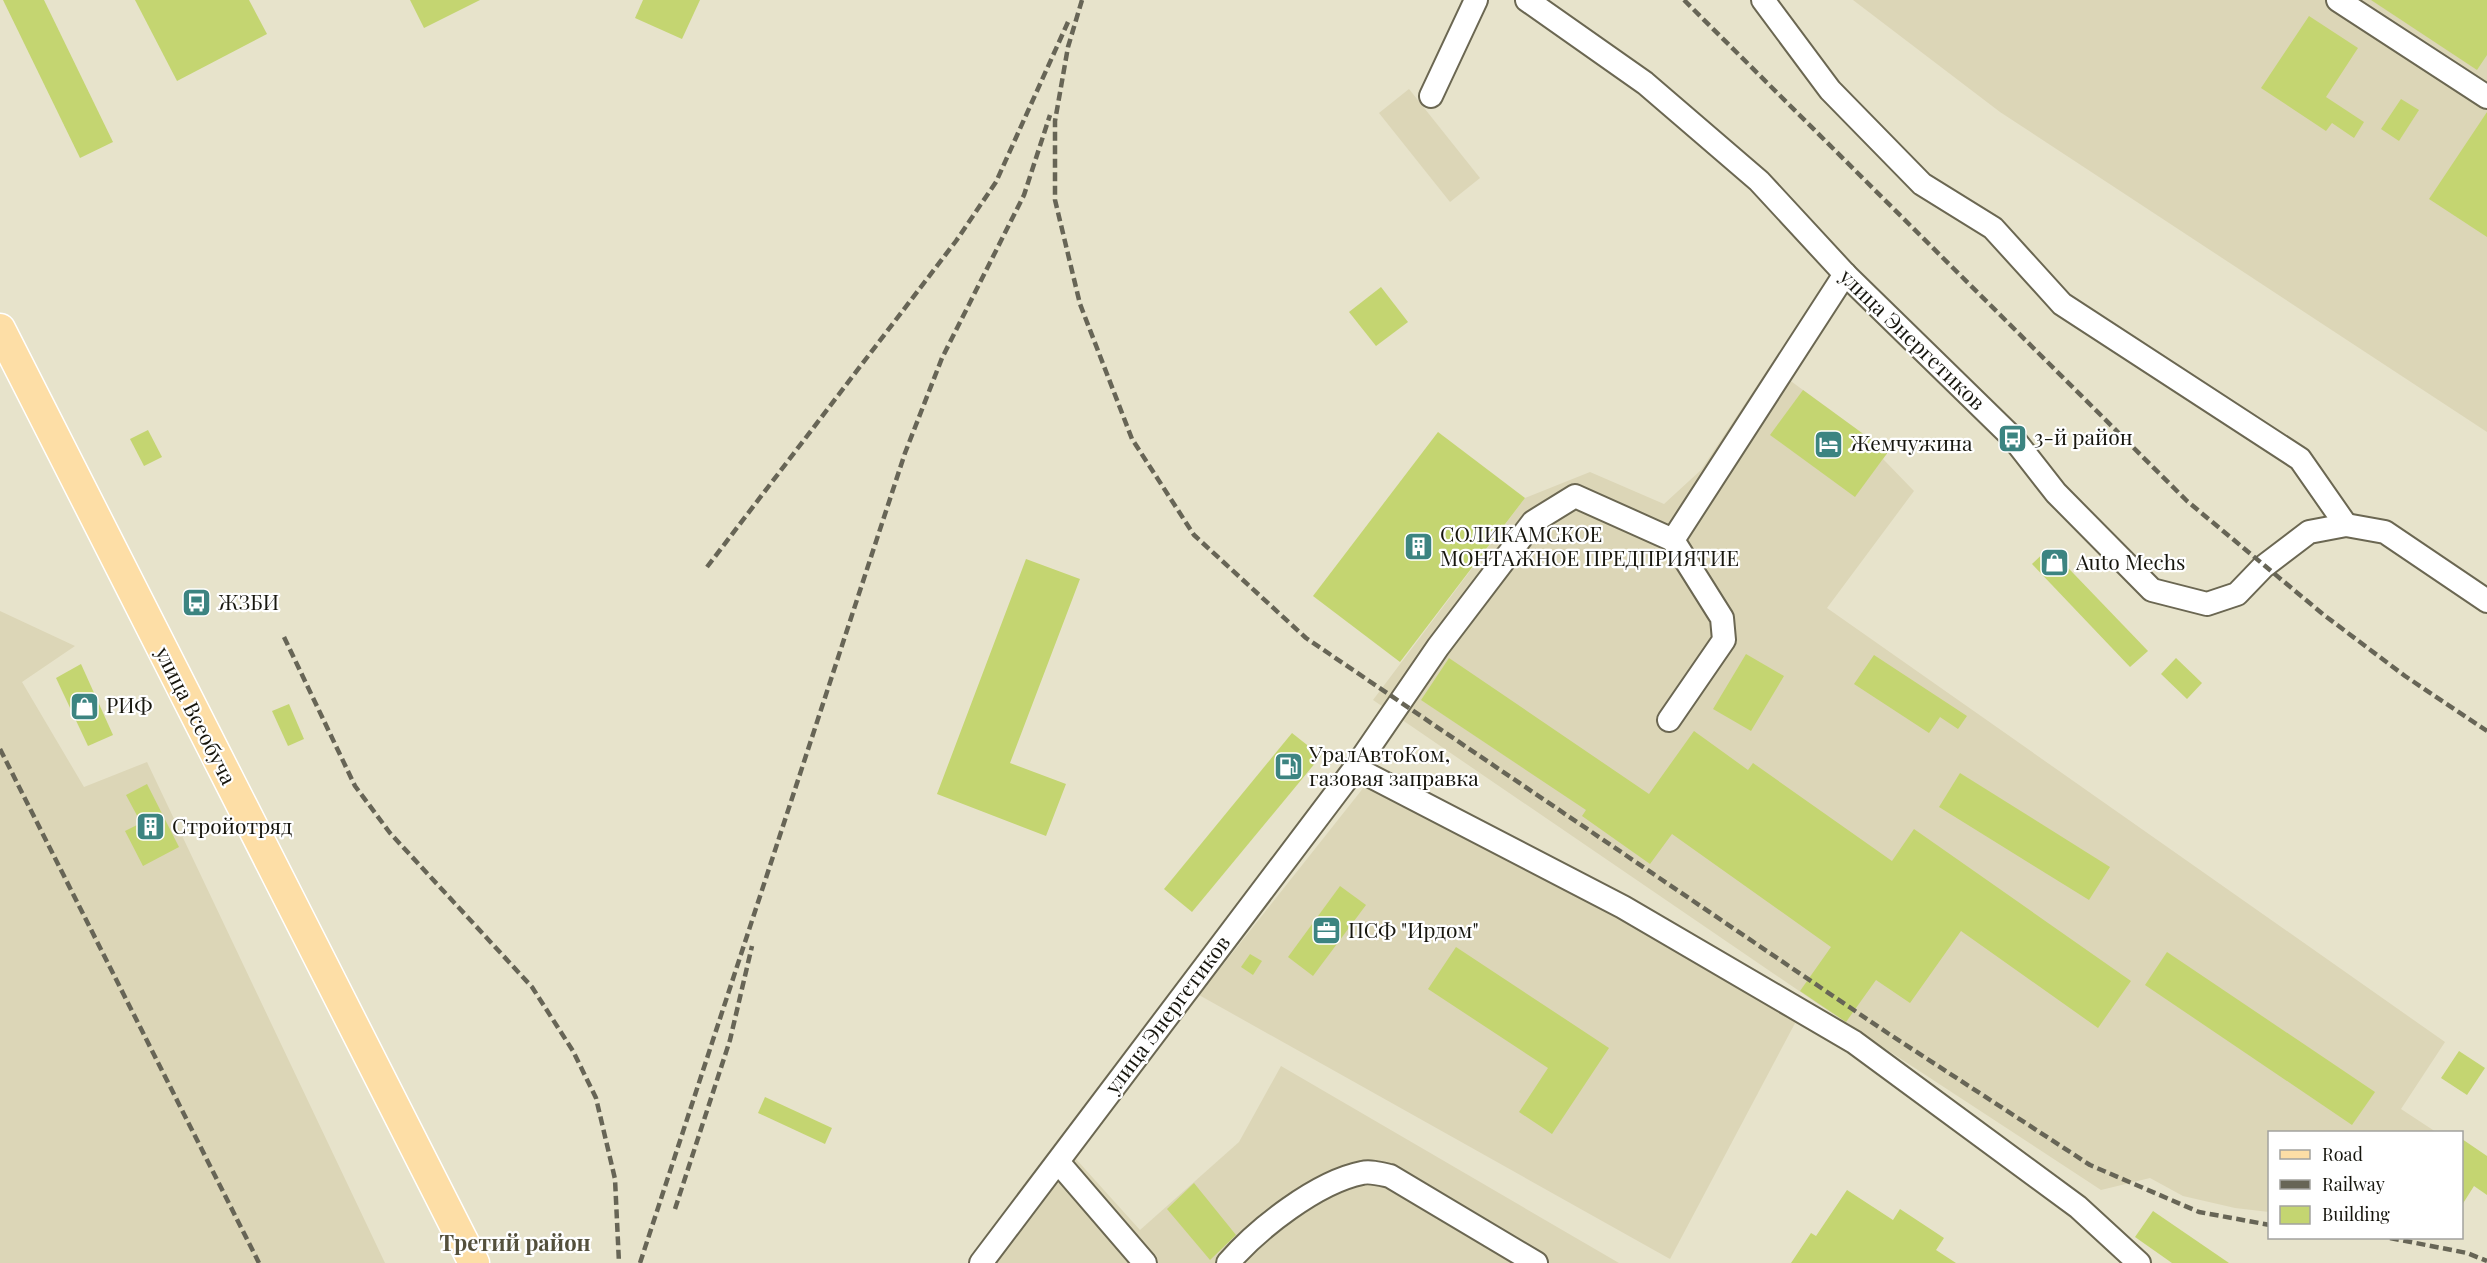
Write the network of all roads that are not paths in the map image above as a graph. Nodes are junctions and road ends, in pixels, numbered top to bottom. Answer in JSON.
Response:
{"nodes":[{"id":1,"x":1476,"y":0,"type":"edge"},
{"id":2,"x":1527,"y":0,"type":"edge"},
{"id":3,"x":1764,"y":0,"type":"edge"},
{"id":4,"x":2338,"y":0,"type":"edge"},
{"id":5,"x":1431,"y":96,"type":"dead end"},
{"id":6,"x":2487,"y":97,"type":"edge"},
{"id":7,"x":1845,"y":274,"type":"junction"},
{"id":8,"x":0,"y":329,"type":"edge"},
{"id":9,"x":2346,"y":525,"type":"junction"},
{"id":10,"x":1673,"y":540,"type":"junction"},
{"id":11,"x":2487,"y":601,"type":"edge"},
{"id":12,"x":1669,"y":720,"type":"dead end"},
{"id":13,"x":1355,"y":768,"type":"junction"},
{"id":14,"x":1058,"y":1162,"type":"junction"},
{"id":15,"x":474,"y":1263,"type":"edge"},
{"id":16,"x":981,"y":1263,"type":"edge"},
{"id":17,"x":1145,"y":1263,"type":"edge"},
{"id":18,"x":1228,"y":1263,"type":"edge"},
{"id":19,"x":1536,"y":1263,"type":"edge"},
{"id":20,"x":2139,"y":1263,"type":"edge"}],
"edges":[{"from":1,"to":5,"type":"street"},
{"from":2,"to":7,"type":"street","name":"улица Энергетиков"},
{"from":3,"to":9,"type":"street"},
{"from":4,"to":6,"type":"street"},
{"from":7,"to":9,"type":"street","name":"улица Энергетиков"},
{"from":7,"to":10,"type":"street"},
{"from":8,"to":15,"type":"main road","name":"улица Всеобуча"},
{"from":9,"to":11,"type":"street","name":"улица Энергетиков"},
{"from":10,"to":12,"type":"street"},
{"from":10,"to":13,"type":"street","name":"улица Энергетиков"},
{"from":13,"to":14,"type":"street","name":"улица Энергетиков"},
{"from":13,"to":20,"type":"street"},
{"from":14,"to":16,"type":"street","name":"улица Энергетиков"},
{"from":14,"to":17,"type":"street"},
{"from":18,"to":19,"type":"street"}]}
